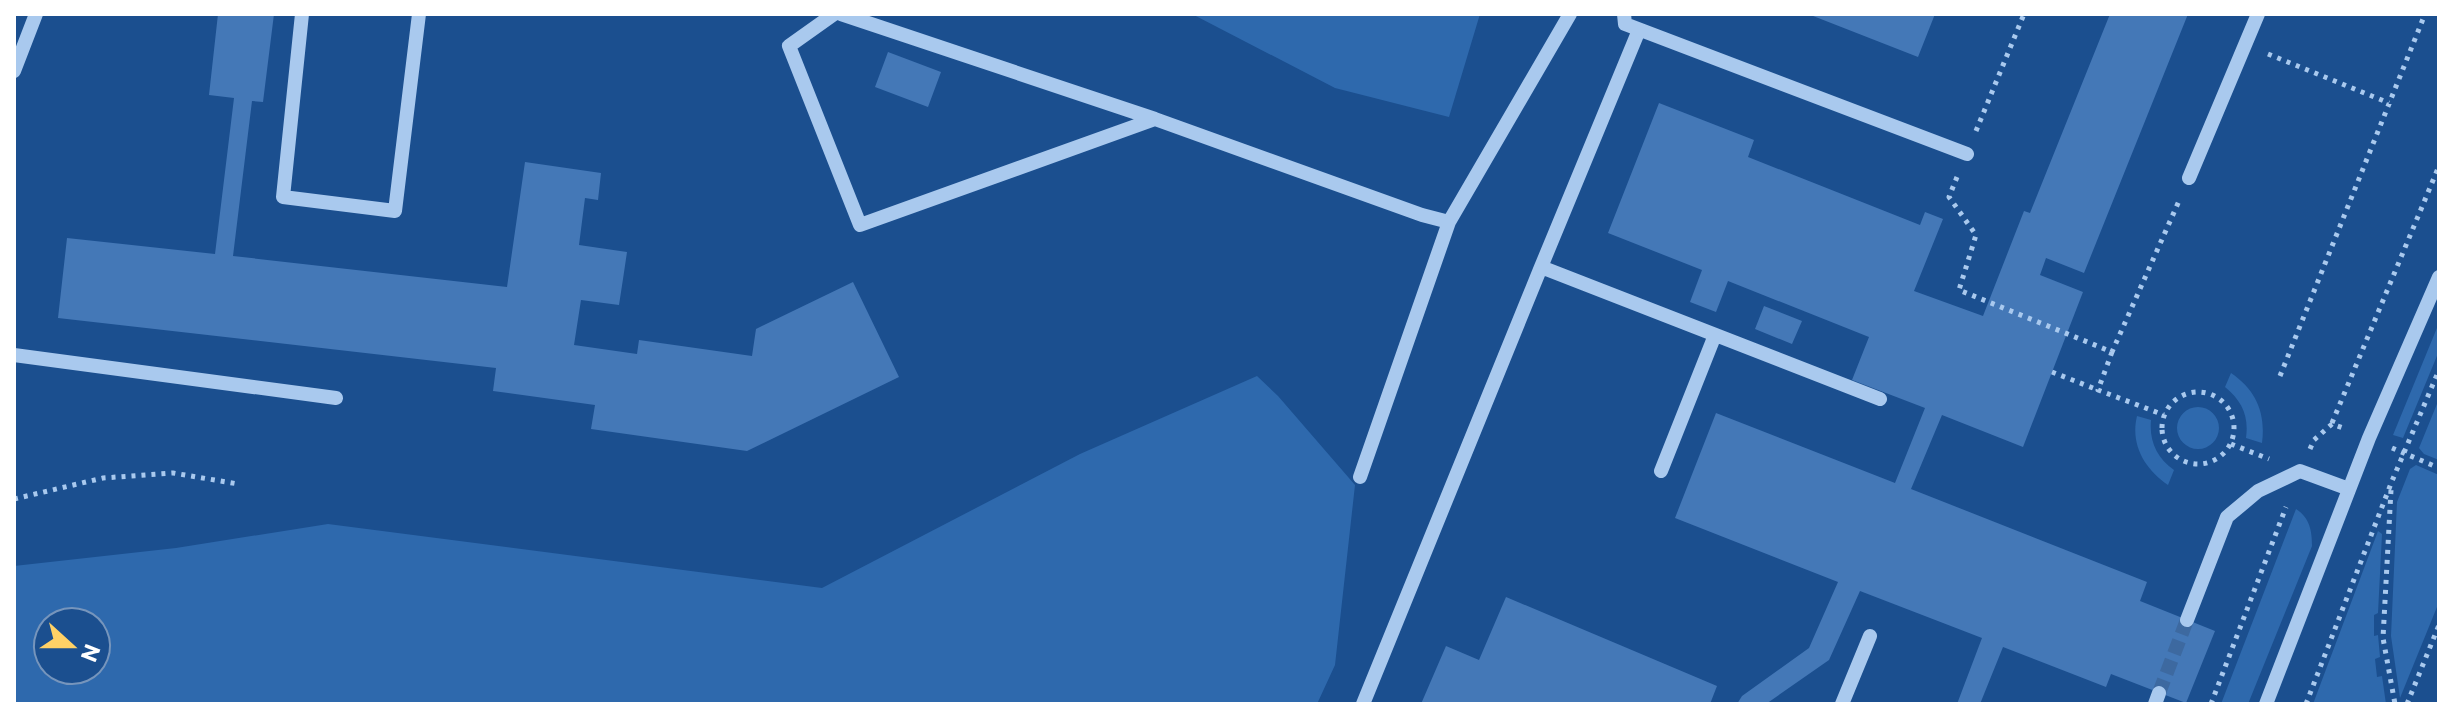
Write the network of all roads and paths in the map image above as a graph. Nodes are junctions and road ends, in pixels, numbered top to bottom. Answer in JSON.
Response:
{"nodes":[{"id":1,"x":36,"y":14,"type":"edge"},
{"id":2,"x":302,"y":14,"type":"edge"},
{"id":3,"x":419,"y":14,"type":"edge"},
{"id":4,"x":834,"y":14,"type":"edge"},
{"id":5,"x":841,"y":14,"type":"edge"},
{"id":6,"x":1570,"y":14,"type":"edge"},
{"id":7,"x":1624,"y":14,"type":"edge"},
{"id":8,"x":2024,"y":14,"type":"edge"},
{"id":9,"x":2258,"y":14,"type":"edge"},
{"id":10,"x":2425,"y":14,"type":"edge"},
{"id":11,"x":1639,"y":30,"type":"junction"},
{"id":12,"x":2245,"y":45,"type":"junction"},
{"id":13,"x":14,"y":71,"type":"edge"},
{"id":14,"x":2389,"y":103,"type":"junction"},
{"id":15,"x":1155,"y":119,"type":"junction"},
{"id":16,"x":1967,"y":154,"type":"junction"},
{"id":17,"x":2439,"y":166,"type":"edge"},
{"id":18,"x":2189,"y":178,"type":"joint"},
{"id":19,"x":1449,"y":222,"type":"junction"},
{"id":20,"x":1541,"y":267,"type":"junction"},
{"id":21,"x":2439,"y":277,"type":"edge"},
{"id":22,"x":1715,"y":335,"type":"junction"},
{"id":23,"x":2112,"y":352,"type":"junction"},
{"id":24,"x":14,"y":355,"type":"edge"},
{"id":25,"x":2052,"y":372,"type":"dead end"},
{"id":26,"x":2438,"y":373,"type":"edge"},
{"id":27,"x":2280,"y":376,"type":"dead end"},
{"id":28,"x":2098,"y":390,"type":"junction"},
{"id":29,"x":336,"y":398,"type":"dead end"},
{"id":30,"x":1880,"y":399,"type":"dead end"},
{"id":31,"x":2164,"y":415,"type":"junction"},
{"id":32,"x":2332,"y":424,"type":"junction"},
{"id":33,"x":2343,"y":428,"type":"dead end"},
{"id":34,"x":2388,"y":447,"type":"dead end"},
{"id":35,"x":2404,"y":453,"type":"junction"},
{"id":36,"x":2439,"y":468,"type":"edge"},
{"id":37,"x":1661,"y":471,"type":"dead end"},
{"id":38,"x":2300,"y":471,"type":"junction"},
{"id":39,"x":1360,"y":477,"type":"dead end"},
{"id":40,"x":2392,"y":481,"type":"junction"},
{"id":41,"x":238,"y":484,"type":"dead end"},
{"id":42,"x":2349,"y":489,"type":"junction"},
{"id":43,"x":14,"y":499,"type":"edge"},
{"id":44,"x":2187,"y":620,"type":"tunnel mouth"},
{"id":45,"x":2439,"y":625,"type":"edge"},
{"id":46,"x":1870,"y":636,"type":"dead end"},
{"id":47,"x":1363,"y":704,"type":"edge"},
{"id":48,"x":1842,"y":704,"type":"edge"},
{"id":49,"x":2211,"y":704,"type":"edge"},
{"id":50,"x":2266,"y":704,"type":"edge"},
{"id":51,"x":2306,"y":704,"type":"edge"},
{"id":52,"x":2395,"y":704,"type":"edge"},
{"id":53,"x":2407,"y":704,"type":"edge"}],
"edges":[{"from":1,"to":13,"type":"lane"},
{"from":2,"to":3,"type":"lane"},
{"from":4,"to":15,"type":"lane"},
{"from":5,"to":15,"type":"lane"},
{"from":6,"to":19,"type":"lane"},
{"from":7,"to":11,"type":"lane"},
{"from":8,"to":16,"type":"path"},
{"from":9,"to":12,"type":"lane"},
{"from":10,"to":14,"type":"path"},
{"from":11,"to":16,"type":"lane"},
{"from":11,"to":20,"type":"lane"},
{"from":12,"to":14,"type":"path"},
{"from":12,"to":18,"type":"lane"},
{"from":14,"to":27,"type":"path"},
{"from":15,"to":19,"type":"lane"},
{"from":16,"to":23,"type":"path"},
{"from":17,"to":32,"type":"path"},
{"from":18,"to":23,"type":"path"},
{"from":19,"to":39,"type":"lane"},
{"from":20,"to":22,"type":"lane"},
{"from":20,"to":47,"type":"lane"},
{"from":21,"to":42,"type":"lane"},
{"from":22,"to":30,"type":"lane"},
{"from":22,"to":37,"type":"lane"},
{"from":23,"to":28,"type":"path"},
{"from":24,"to":29,"type":"lane"},
{"from":25,"to":28,"type":"path"},
{"from":26,"to":35,"type":"path"},
{"from":28,"to":31,"type":"path"},
{"from":31,"to":31,"type":"path"},
{"from":32,"to":33,"type":"path"},
{"from":32,"to":38,"type":"path"},
{"from":34,"to":35,"type":"path"},
{"from":35,"to":36,"type":"path"},
{"from":35,"to":40,"type":"path"},
{"from":38,"to":42,"type":"lane"},
{"from":38,"to":44,"type":"lane"},
{"from":38,"to":49,"type":"path"},
{"from":40,"to":51,"type":"path"},
{"from":40,"to":52,"type":"path"},
{"from":41,"to":43,"type":"path"},
{"from":42,"to":50,"type":"lane"},
{"from":45,"to":53,"type":"path"},
{"from":46,"to":48,"type":"lane"}]}
